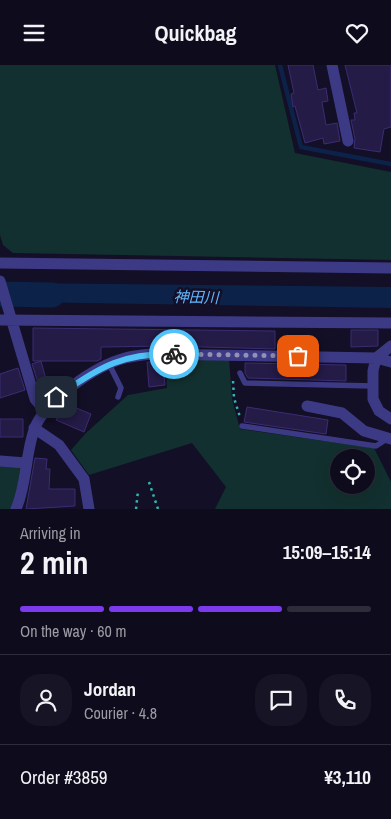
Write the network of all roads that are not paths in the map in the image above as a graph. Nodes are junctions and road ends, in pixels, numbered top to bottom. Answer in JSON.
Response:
{"nodes":[{"id":1,"x":332,"y":65,"type":"edge"},
{"id":2,"x":348,"y":141,"type":"dead end"},
{"id":3,"x":0,"y":263,"type":"edge"},
{"id":4,"x":391,"y":269,"type":"edge"},
{"id":5,"x":0,"y":281,"type":"edge"},
{"id":6,"x":7,"y":319,"type":"edge"},
{"id":7,"x":391,"y":323,"type":"edge"},
{"id":8,"x":391,"y":346,"type":"edge"},
{"id":9,"x":376,"y":358,"type":"junction"},
{"id":10,"x":391,"y":362,"type":"edge"},
{"id":11,"x":109,"y":365,"type":"junction"},
{"id":12,"x":240,"y":373,"type":"dead end"},
{"id":13,"x":373,"y":386,"type":"junction"},
{"id":14,"x":118,"y":397,"type":"dead end"},
{"id":15,"x":307,"y":406,"type":"dead end"},
{"id":16,"x":44,"y":410,"type":"junction"},
{"id":17,"x":391,"y":419,"type":"edge"},
{"id":18,"x":242,"y":426,"type":"road end"},
{"id":19,"x":34,"y":428,"type":"junction"},
{"id":20,"x":390,"y":439,"type":"edge"},
{"id":21,"x":0,"y":461,"type":"edge"},
{"id":22,"x":26,"y":463,"type":"junction"},
{"id":23,"x":16,"y":509,"type":"edge"},
{"id":24,"x":89,"y":509,"type":"edge"}],
"edges":[{"from":1,"to":2,"type":"street"},
{"from":3,"to":4,"type":"street"},
{"from":5,"to":6,"type":"street"},
{"from":6,"to":7,"type":"street"},
{"from":6,"to":16,"type":"street"},
{"from":8,"to":9,"type":"street"},
{"from":9,"to":10,"type":"street"},
{"from":9,"to":11,"type":"street"},
{"from":9,"to":13,"type":"street"},
{"from":11,"to":14,"type":"lane"},
{"from":11,"to":16,"type":"street"},
{"from":12,"to":13,"type":"lane"},
{"from":13,"to":17,"type":"street"},
{"from":15,"to":20,"type":"street"},
{"from":16,"to":19,"type":"street"},
{"from":18,"to":20,"type":"lane"},
{"from":19,"to":22,"type":"street"},
{"from":19,"to":24,"type":"street"},
{"from":21,"to":22,"type":"street"},
{"from":22,"to":23,"type":"street"}]}
